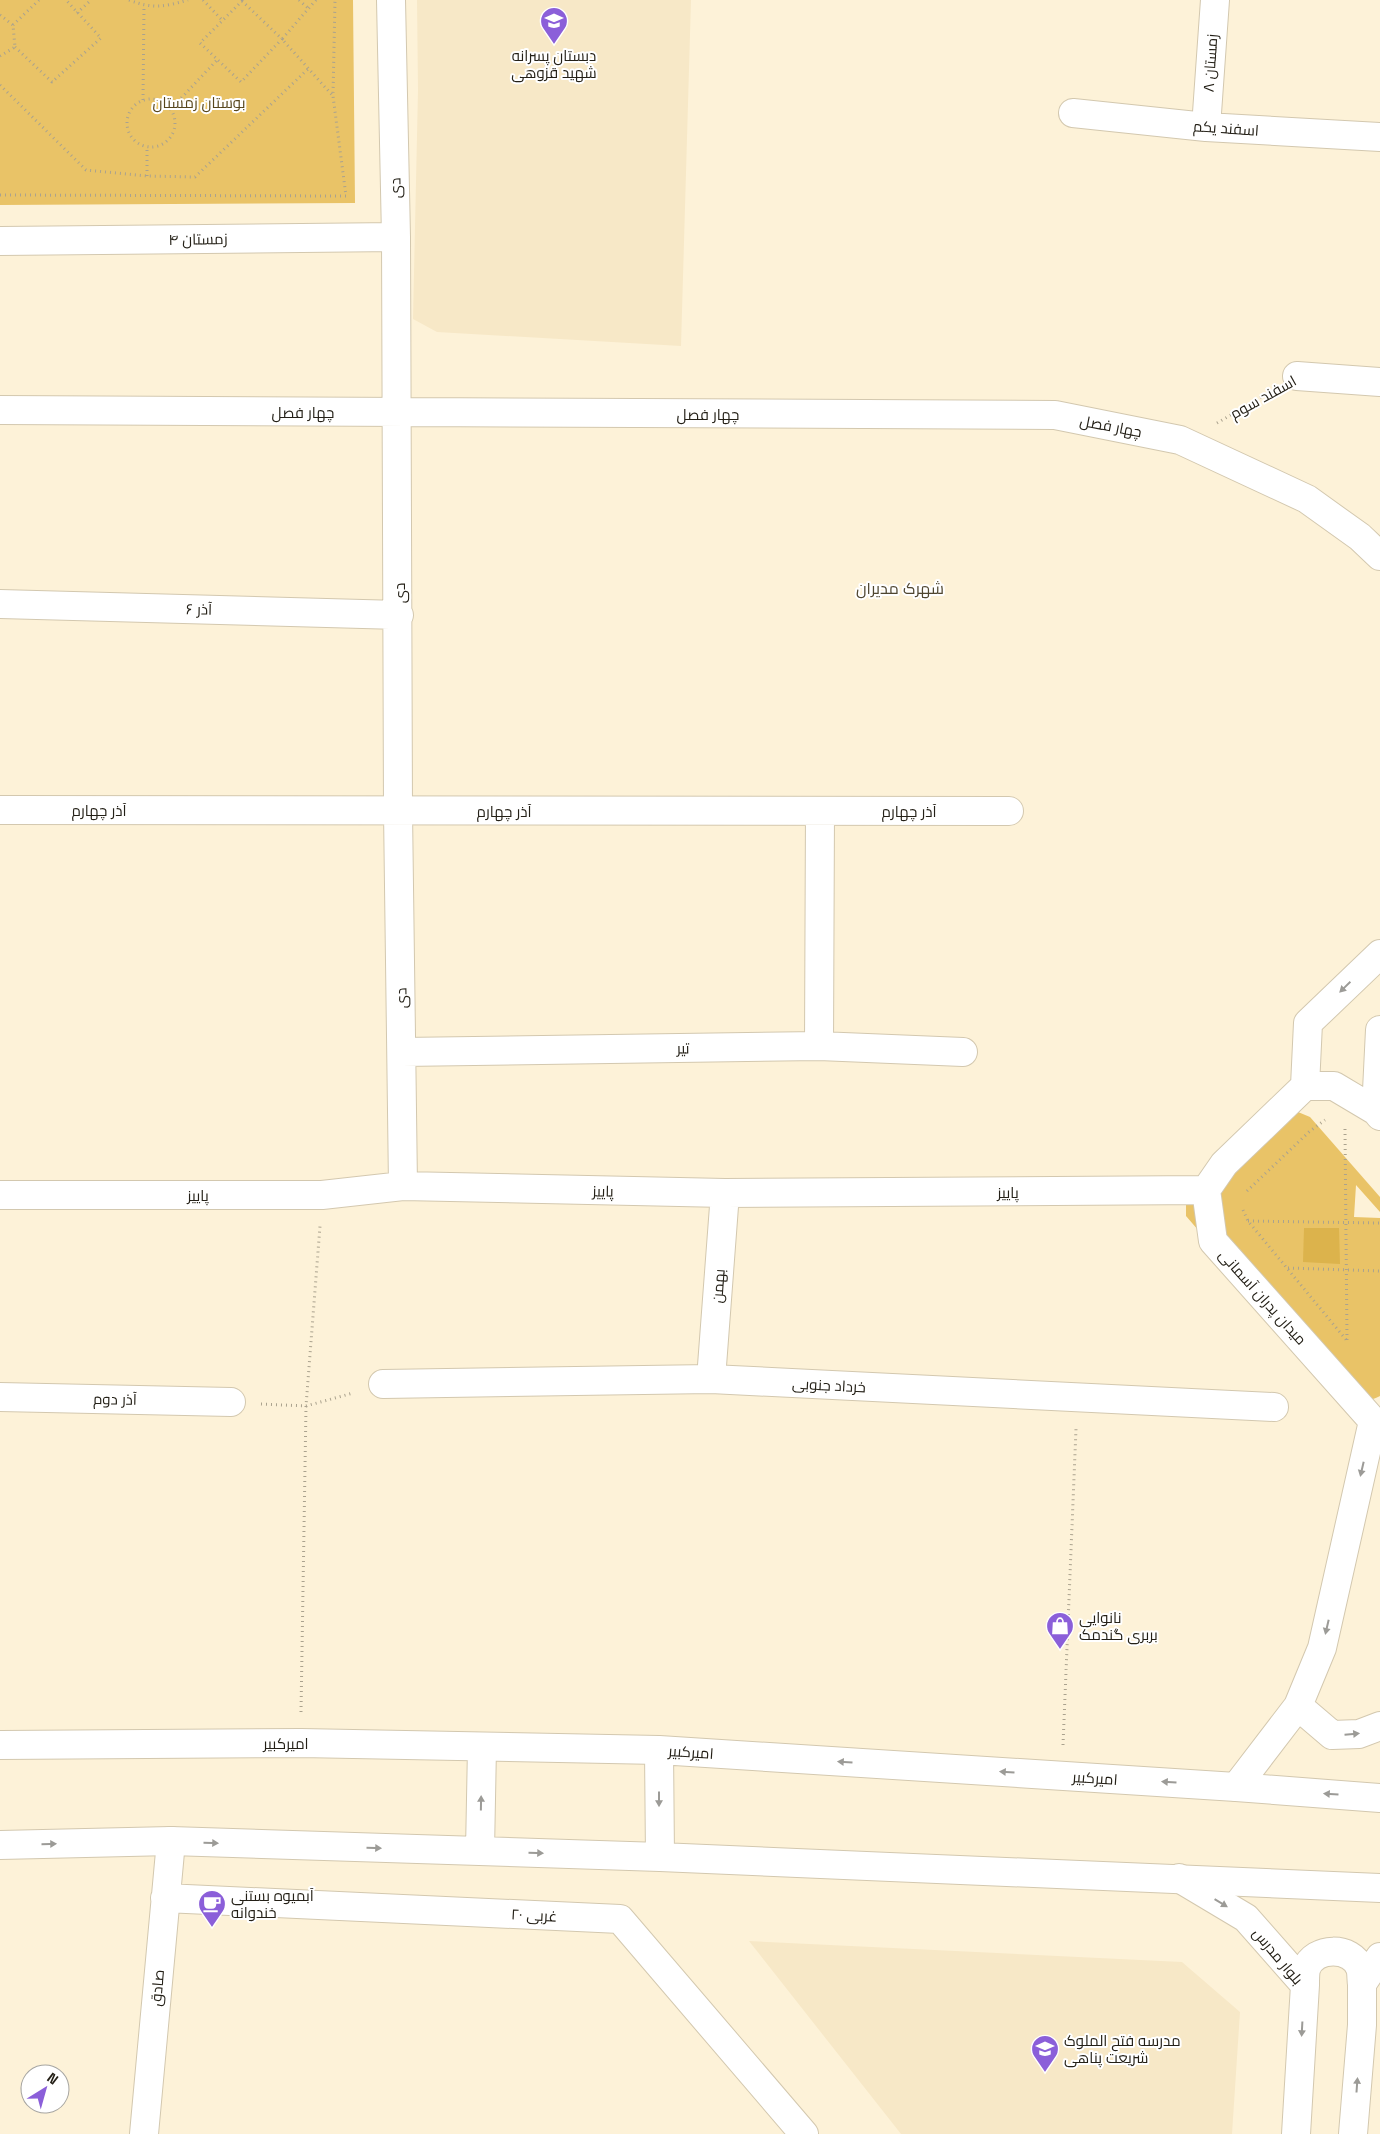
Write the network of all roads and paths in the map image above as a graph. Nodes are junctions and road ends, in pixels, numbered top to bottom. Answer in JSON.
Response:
{"nodes":[{"id":1,"x":39,"y":0,"type":"edge"},
{"id":2,"x":66,"y":0,"type":"edge"},
{"id":3,"x":91,"y":0,"type":"edge"},
{"id":4,"x":128,"y":0,"type":"edge"},
{"id":5,"x":188,"y":0,"type":"edge"},
{"id":6,"x":203,"y":0,"type":"edge"},
{"id":7,"x":299,"y":0,"type":"edge"},
{"id":8,"x":316,"y":0,"type":"edge"},
{"id":9,"x":335,"y":0,"type":"edge"},
{"id":10,"x":391,"y":0,"type":"edge"},
{"id":11,"x":1215,"y":0,"type":"edge"},
{"id":12,"x":144,"y":6,"type":"junction"},
{"id":13,"x":308,"y":9,"type":"junction"},
{"id":14,"x":77,"y":13,"type":"junction"},
{"id":15,"x":0,"y":15,"type":"edge"},
{"id":16,"x":222,"y":20,"type":"junction"},
{"id":17,"x":13,"y":25,"type":"junction"},
{"id":18,"x":282,"y":40,"type":"junction"},
{"id":19,"x":15,"y":47,"type":"junction"},
{"id":20,"x":0,"y":56,"type":"edge"},
{"id":21,"x":217,"y":60,"type":"junction"},
{"id":22,"x":308,"y":69,"type":"junction"},
{"id":23,"x":0,"y":85,"type":"edge"},
{"id":24,"x":334,"y":96,"type":"junction"},
{"id":25,"x":143,"y":100,"type":"junction"},
{"id":26,"x":172,"y":109,"type":"junction"},
{"id":27,"x":1073,"y":113,"type":"dead end"},
{"id":28,"x":1206,"y":127,"type":"junction"},
{"id":29,"x":1380,"y":137,"type":"edge"},
{"id":30,"x":148,"y":147,"type":"junction"},
{"id":31,"x":147,"y":176,"type":"junction"},
{"id":32,"x":0,"y":195,"type":"edge"},
{"id":33,"x":396,"y":237,"type":"junction"},
{"id":34,"x":0,"y":241,"type":"edge"},
{"id":35,"x":1297,"y":376,"type":"joint"},
{"id":36,"x":1380,"y":382,"type":"edge"},
{"id":37,"x":0,"y":410,"type":"edge"},
{"id":38,"x":398,"y":413,"type":"junction"},
{"id":39,"x":1180,"y":440,"type":"junction"},
{"id":40,"x":1380,"y":556,"type":"edge"},
{"id":41,"x":0,"y":604,"type":"edge"},
{"id":42,"x":399,"y":615,"type":"junction"},
{"id":43,"x":0,"y":810,"type":"edge"},
{"id":44,"x":398,"y":811,"type":"junction"},
{"id":45,"x":820,"y":811,"type":"junction"},
{"id":46,"x":1009,"y":811,"type":"dead end"},
{"id":47,"x":1380,"y":954,"type":"edge"},
{"id":48,"x":1380,"y":1030,"type":"edge"},
{"id":49,"x":819,"y":1046,"type":"junction"},
{"id":50,"x":402,"y":1052,"type":"junction"},
{"id":51,"x":963,"y":1052,"type":"dead end"},
{"id":52,"x":1305,"y":1086,"type":"junction"},
{"id":53,"x":1378,"y":1114,"type":"edge"},
{"id":54,"x":1329,"y":1118,"type":"dead end"},
{"id":55,"x":1345,"y":1121,"type":"dead end"},
{"id":56,"x":403,"y":1186,"type":"junction"},
{"id":57,"x":1206,"y":1190,"type":"junction"},
{"id":58,"x":725,"y":1193,"type":"junction"},
{"id":59,"x":0,"y":1195,"type":"edge"},
{"id":60,"x":322,"y":1195,"type":"junction"},
{"id":61,"x":1242,"y":1196,"type":"dead end"},
{"id":62,"x":1242,"y":1202,"type":"dead end"},
{"id":63,"x":1248,"y":1221,"type":"junction"},
{"id":64,"x":1346,"y":1222,"type":"junction"},
{"id":65,"x":1380,"y":1223,"type":"edge"},
{"id":66,"x":1287,"y":1268,"type":"junction"},
{"id":67,"x":1346,"y":1270,"type":"junction"},
{"id":68,"x":1380,"y":1271,"type":"edge"},
{"id":69,"x":1347,"y":1340,"type":"junction"},
{"id":70,"x":1353,"y":1347,"type":"dead end"},
{"id":71,"x":711,"y":1379,"type":"junction"},
{"id":72,"x":383,"y":1384,"type":"joint"},
{"id":73,"x":0,"y":1397,"type":"edge"},
{"id":74,"x":1077,"y":1398,"type":"junction"},
{"id":75,"x":231,"y":1402,"type":"joint"},
{"id":76,"x":306,"y":1406,"type":"junction"},
{"id":77,"x":1274,"y":1407,"type":"dead end"},
{"id":78,"x":1376,"y":1423,"type":"edge"},
{"id":79,"x":1298,"y":1706,"type":"junction"},
{"id":80,"x":1380,"y":1726,"type":"edge"},
{"id":81,"x":301,"y":1743,"type":"junction"},
{"id":82,"x":0,"y":1745,"type":"edge"},
{"id":83,"x":1063,"y":1746,"type":"dead end"},
{"id":84,"x":482,"y":1747,"type":"junction"},
{"id":85,"x":659,"y":1750,"type":"junction"},
{"id":86,"x":1236,"y":1786,"type":"junction"},
{"id":87,"x":1380,"y":1798,"type":"edge"},
{"id":88,"x":171,"y":1841,"type":"junction"},
{"id":89,"x":0,"y":1845,"type":"edge"},
{"id":90,"x":480,"y":1851,"type":"junction"},
{"id":91,"x":660,"y":1857,"type":"junction"},
{"id":92,"x":1179,"y":1878,"type":"junction"},
{"id":93,"x":1380,"y":1888,"type":"edge"},
{"id":94,"x":165,"y":1898,"type":"junction"},
{"id":95,"x":1380,"y":1957,"type":"edge"},
{"id":96,"x":1362,"y":1984,"type":"junction"},
{"id":97,"x":1305,"y":1985,"type":"junction"},
{"id":98,"x":144,"y":2134,"type":"edge"},
{"id":99,"x":804,"y":2134,"type":"edge"},
{"id":100,"x":1296,"y":2134,"type":"edge"},
{"id":101,"x":1353,"y":2134,"type":"edge"}],
"edges":[{"from":1,"to":17,"type":"path"},
{"from":2,"to":14,"type":"path"},
{"from":3,"to":14,"type":"path"},
{"from":4,"to":12,"type":"path"},
{"from":5,"to":12,"type":"path"},
{"from":6,"to":16,"type":"path"},
{"from":7,"to":13,"type":"path"},
{"from":8,"to":13,"type":"path"},
{"from":9,"to":24,"type":"path"},
{"from":10,"to":33,"type":"street","name":"دی"},
{"from":11,"to":28,"type":"street","name":"زمستان ۸"},
{"from":12,"to":25,"type":"path"},
{"from":13,"to":18,"type":"path"},
{"from":14,"to":19,"type":"path"},
{"from":15,"to":17,"type":"path"},
{"from":16,"to":18,"type":"path"},
{"from":16,"to":21,"type":"path"},
{"from":17,"to":19,"type":"path"},
{"from":18,"to":21,"type":"path"},
{"from":18,"to":22,"type":"path"},
{"from":19,"to":20,"type":"path"},
{"from":21,"to":26,"type":"path"},
{"from":22,"to":24,"type":"path"},
{"from":22,"to":31,"type":"path"},
{"from":23,"to":31,"type":"path"},
{"from":24,"to":32,"type":"path"},
{"from":25,"to":26,"type":"path"},
{"from":25,"to":30,"type":"path"},
{"from":26,"to":30,"type":"path"},
{"from":27,"to":28,"type":"street","name":"اسفند یکم"},
{"from":28,"to":29,"type":"street","name":"اسفند یکم"},
{"from":30,"to":31,"type":"path"},
{"from":33,"to":34,"type":"street","name":"زمستان ۴"},
{"from":33,"to":38,"type":"street","name":"دی"},
{"from":35,"to":36,"type":"street","name":"اسفند سوم"},
{"from":35,"to":39,"type":"path","name":"اسفند سوم"},
{"from":37,"to":38,"type":"street","name":"چهار فصل"},
{"from":38,"to":39,"type":"street","name":"چهار فصل"},
{"from":38,"to":42,"type":"street","name":"دی"},
{"from":39,"to":40,"type":"street","name":"چهار فصل"},
{"from":41,"to":42,"type":"street","name":"آذر ۶"},
{"from":42,"to":44,"type":"street","name":"دی"},
{"from":43,"to":44,"type":"street","name":"آذر چهارم"},
{"from":44,"to":45,"type":"street","name":"آذر چهارم"},
{"from":44,"to":50,"type":"street","name":"دی"},
{"from":45,"to":46,"type":"street","name":"آذر چهارم"},
{"from":45,"to":49,"type":"street"},
{"from":47,"to":52,"type":"street","one_way":true},
{"from":48,"to":53,"type":"street"},
{"from":49,"to":50,"type":"street","name":"تیر"},
{"from":49,"to":51,"type":"street","name":"تیر"},
{"from":50,"to":56,"type":"street","name":"دی"},
{"from":52,"to":53,"type":"street"},
{"from":52,"to":57,"type":"street"},
{"from":54,"to":61,"type":"path"},
{"from":55,"to":64,"type":"path"},
{"from":56,"to":58,"type":"street","name":"پاییز"},
{"from":56,"to":60,"type":"street","name":"پاییز"},
{"from":57,"to":58,"type":"street","name":"پاییز"},
{"from":57,"to":78,"type":"street","name":"میدان پدران آسمانی"},
{"from":58,"to":71,"type":"street","name":"بهمن"},
{"from":59,"to":60,"type":"street","name":"پاییز"},
{"from":60,"to":76,"type":"path"},
{"from":62,"to":63,"type":"path"},
{"from":63,"to":64,"type":"path"},
{"from":63,"to":66,"type":"path"},
{"from":64,"to":65,"type":"path"},
{"from":64,"to":67,"type":"path"},
{"from":66,"to":67,"type":"path"},
{"from":66,"to":69,"type":"path"},
{"from":67,"to":68,"type":"path"},
{"from":67,"to":69,"type":"path"},
{"from":69,"to":70,"type":"path"},
{"from":71,"to":72,"type":"street","name":"خرداد جنوبی"},
{"from":71,"to":74,"type":"street","name":"خرداد جنوبی"},
{"from":72,"to":76,"type":"path"},
{"from":73,"to":75,"type":"street","name":"آذر دوم"},
{"from":74,"to":77,"type":"street","name":"خرداد جنوبی"},
{"from":74,"to":83,"type":"path"},
{"from":75,"to":76,"type":"path"},
{"from":76,"to":81,"type":"path"},
{"from":78,"to":79,"type":"street","one_way":true},
{"from":79,"to":80,"type":"street","one_way":true},
{"from":79,"to":86,"type":"street"},
{"from":81,"to":82,"type":"street","name":"امیرکبیر"},
{"from":81,"to":84,"type":"street","name":"امیرکبیر"},
{"from":84,"to":85,"type":"street","name":"امیرکبیر"},
{"from":90,"to":84,"type":"street","one_way":true},
{"from":86,"to":85,"type":"street","name":"امیرکبیر","one_way":true},
{"from":85,"to":91,"type":"street","one_way":true},
{"from":87,"to":86,"type":"street","name":"امیرکبیر","one_way":true},
{"from":89,"to":88,"type":"street","one_way":true},
{"from":88,"to":90,"type":"street","one_way":true},
{"from":88,"to":94,"type":"street","name":"صادق"},
{"from":90,"to":91,"type":"street","one_way":true},
{"from":91,"to":92,"type":"street"},
{"from":92,"to":93,"type":"street"},
{"from":92,"to":97,"type":"street","name":"بلوار مدرس","one_way":true},
{"from":94,"to":98,"type":"street","name":"صادق"},
{"from":94,"to":99,"type":"street","name":"۲۰ غربی"},
{"from":95,"to":96,"type":"street"},
{"from":96,"to":97,"type":"street"},
{"from":101,"to":96,"type":"street","one_way":true},
{"from":97,"to":100,"type":"street","name":"بلوار مدرس","one_way":true}]}
